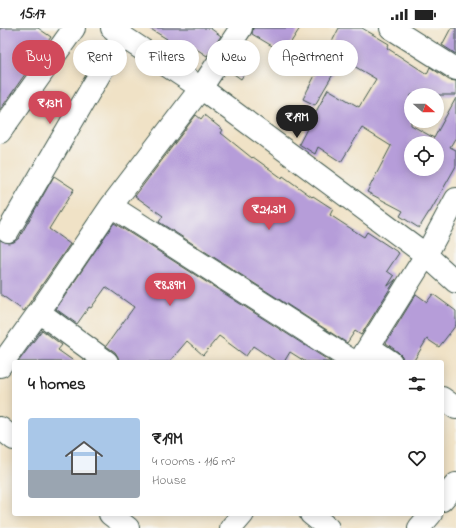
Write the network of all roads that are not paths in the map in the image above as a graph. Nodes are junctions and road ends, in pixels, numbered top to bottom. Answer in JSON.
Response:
{"nodes":[{"id":1,"x":74,"y":28,"type":"edge"},
{"id":2,"x":241,"y":28,"type":"edge"},
{"id":3,"x":391,"y":28,"type":"edge"},
{"id":4,"x":117,"y":32,"type":"edge"},
{"id":5,"x":456,"y":70,"type":"edge"},
{"id":6,"x":201,"y":88,"type":"junction"},
{"id":7,"x":0,"y":132,"type":"edge"},
{"id":8,"x":456,"y":200,"type":"edge"},
{"id":9,"x":111,"y":206,"type":"junction"},
{"id":10,"x":8,"y":231,"type":"dead end"},
{"id":11,"x":426,"y":255,"type":"junction"},
{"id":12,"x":456,"y":282,"type":"edge"},
{"id":13,"x":38,"y":312,"type":"junction"},
{"id":14,"x":364,"y":354,"type":"edge"},
{"id":15,"x":104,"y":360,"type":"edge"},
{"id":16,"x":351,"y":360,"type":"edge"},
{"id":17,"x":384,"y":360,"type":"edge"},
{"id":18,"x":0,"y":366,"type":"edge"},
{"id":19,"x":444,"y":399,"type":"edge"},
{"id":20,"x":456,"y":408,"type":"edge"},
{"id":21,"x":0,"y":428,"type":"edge"},
{"id":22,"x":12,"y":437,"type":"edge"},
{"id":23,"x":456,"y":484,"type":"edge"},
{"id":24,"x":444,"y":498,"type":"edge"},
{"id":25,"x":113,"y":516,"type":"edge"},
{"id":26,"x":241,"y":516,"type":"edge"},
{"id":27,"x":313,"y":516,"type":"edge"},
{"id":28,"x":429,"y":516,"type":"edge"},
{"id":29,"x":128,"y":528,"type":"edge"},
{"id":30,"x":231,"y":528,"type":"edge"},
{"id":31,"x":328,"y":528,"type":"edge"},
{"id":32,"x":419,"y":528,"type":"edge"}],
"edges":[{"from":1,"to":7,"type":"street"},
{"from":2,"to":6,"type":"street"},
{"from":3,"to":5,"type":"street"},
{"from":4,"to":6,"type":"street"},
{"from":4,"to":10,"type":"street"},
{"from":6,"to":9,"type":"street"},
{"from":6,"to":11,"type":"street"},
{"from":8,"to":11,"type":"street"},
{"from":9,"to":13,"type":"street"},
{"from":9,"to":16,"type":"street"},
{"from":11,"to":12,"type":"street"},
{"from":11,"to":14,"type":"street"},
{"from":13,"to":15,"type":"street"},
{"from":13,"to":18,"type":"street"},
{"from":14,"to":17,"type":"street"},
{"from":19,"to":20,"type":"street"},
{"from":21,"to":22,"type":"street"},
{"from":23,"to":24,"type":"street"},
{"from":25,"to":29,"type":"street"},
{"from":26,"to":30,"type":"street"},
{"from":27,"to":31,"type":"street"},
{"from":28,"to":32,"type":"street"}]}
